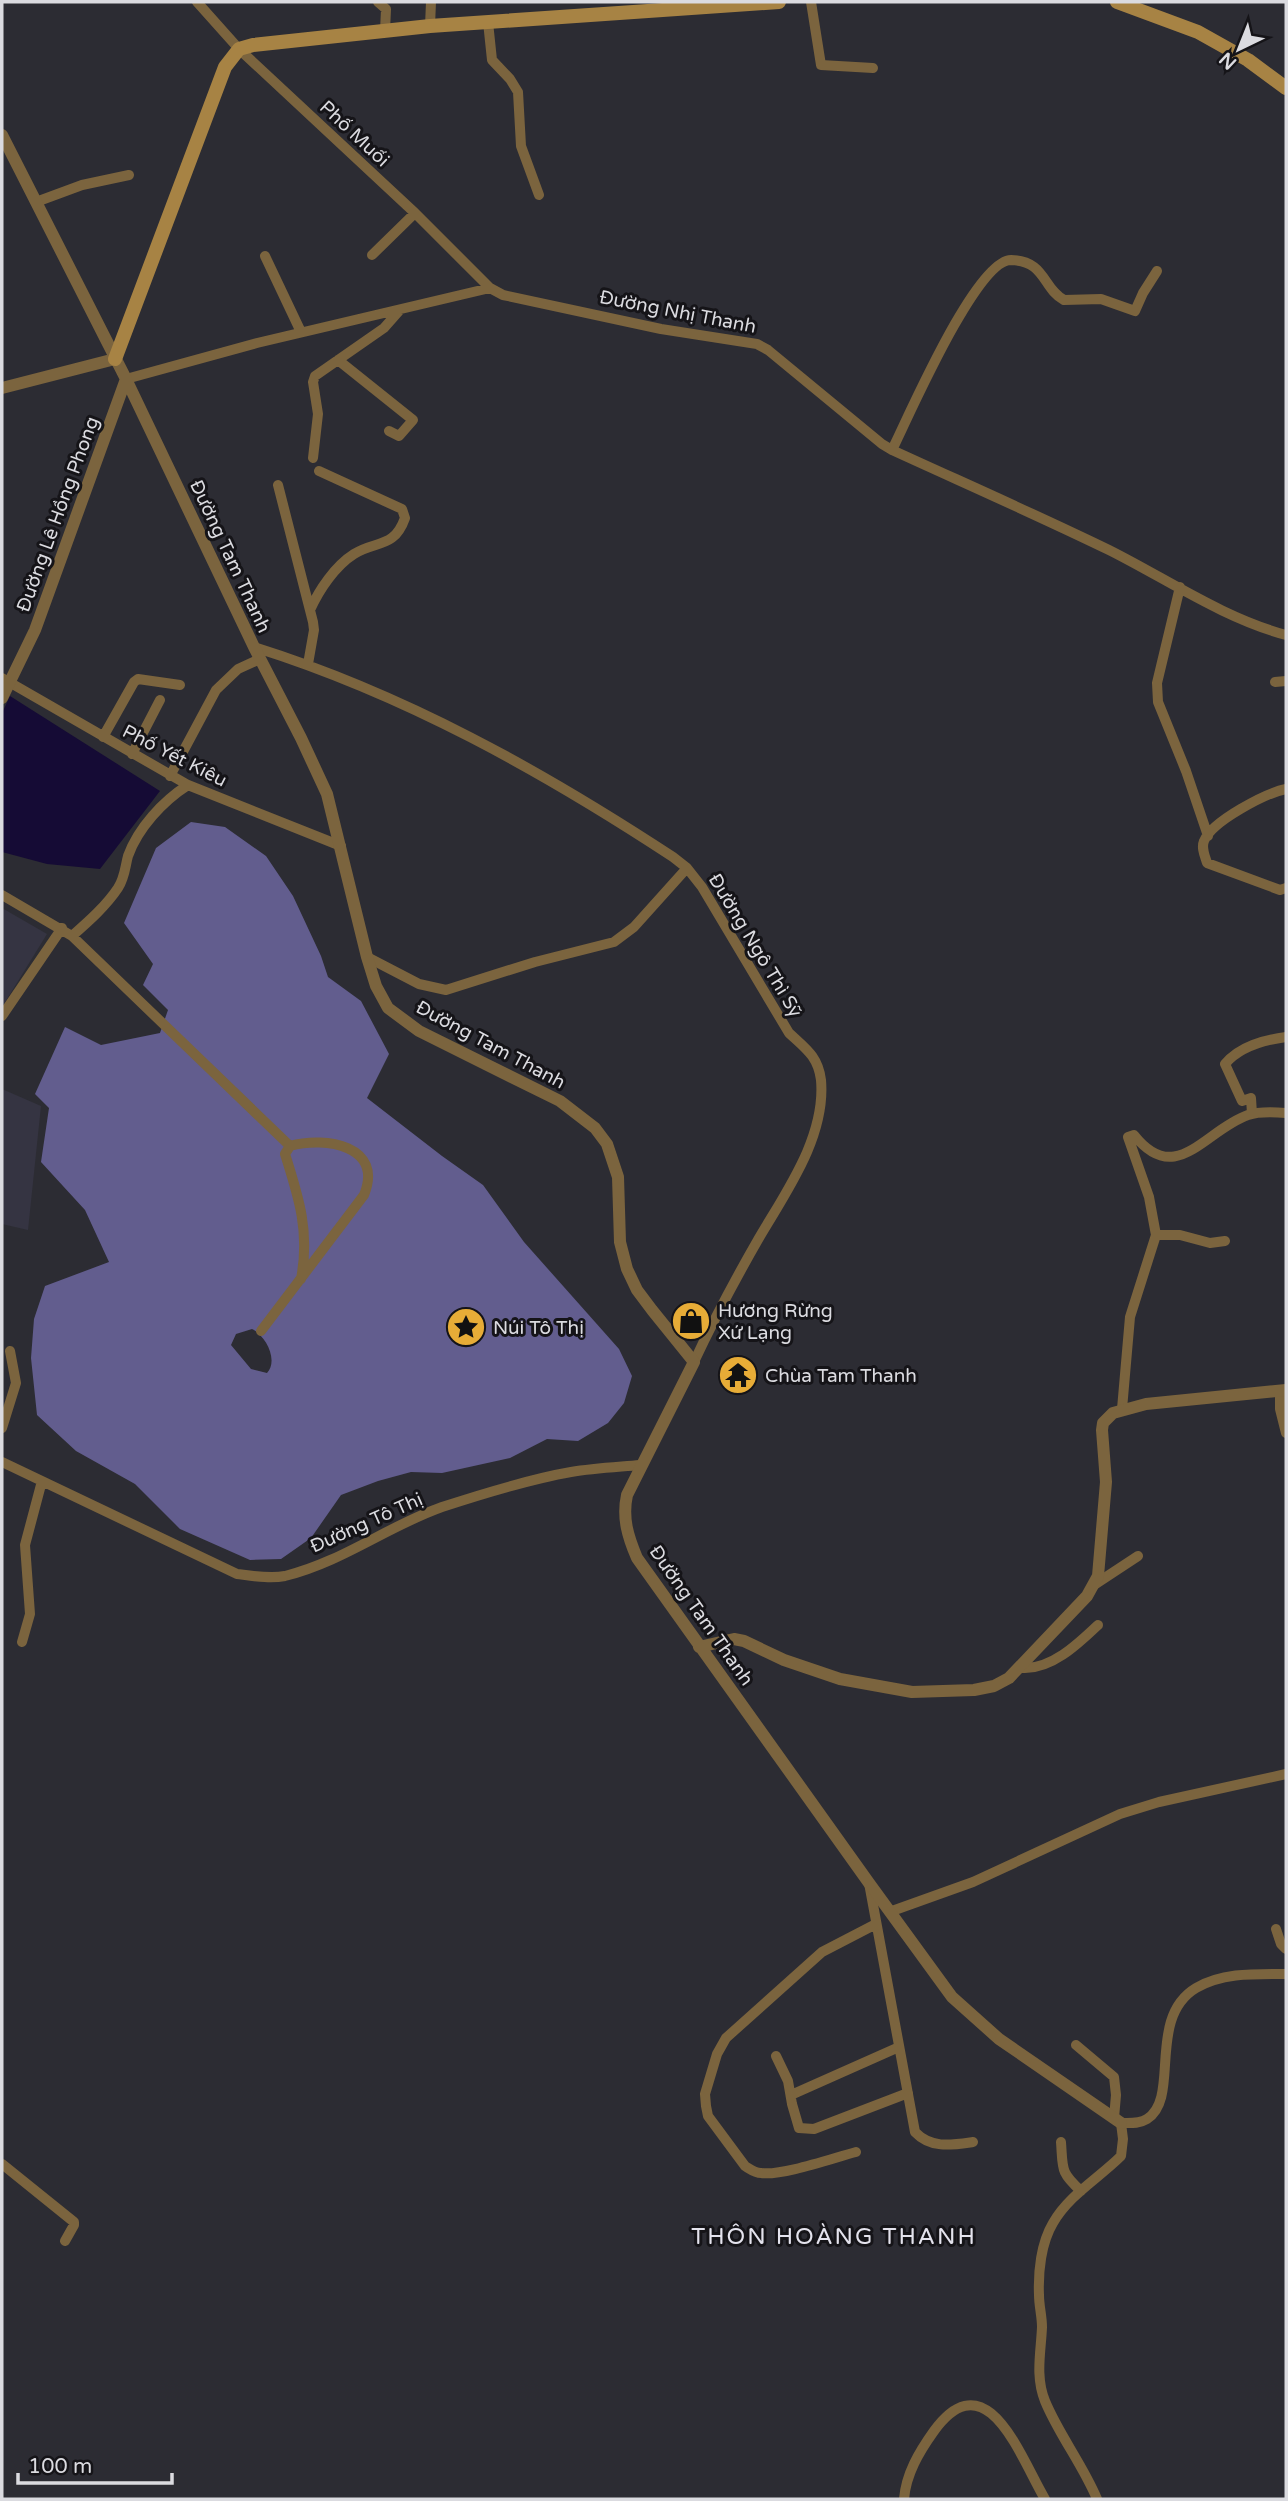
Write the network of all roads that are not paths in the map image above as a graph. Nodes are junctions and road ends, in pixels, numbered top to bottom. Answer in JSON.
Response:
{"nodes":[{"id":1,"x":197,"y":2,"type":"edge"},
{"id":2,"x":378,"y":2,"type":"edge"},
{"id":3,"x":431,"y":2,"type":"edge"},
{"id":4,"x":779,"y":2,"type":"edge"},
{"id":5,"x":811,"y":2,"type":"edge"},
{"id":6,"x":1117,"y":2,"type":"edge"},
{"id":7,"x":613,"y":8,"type":"edge"},
{"id":8,"x":488,"y":22,"type":"junction"},
{"id":9,"x":430,"y":26,"type":"junction"},
{"id":10,"x":385,"y":31,"type":"junction"},
{"id":11,"x":239,"y":49,"type":"junction"},
{"id":12,"x":873,"y":68,"type":"dead end"},
{"id":13,"x":1286,"y":88,"type":"edge"},
{"id":14,"x":2,"y":135,"type":"edge"},
{"id":15,"x":129,"y":175,"type":"dead end"},
{"id":16,"x":539,"y":195,"type":"dead end"},
{"id":17,"x":36,"y":202,"type":"junction"},
{"id":18,"x":415,"y":213,"type":"junction"},
{"id":19,"x":372,"y":255,"type":"dead end"},
{"id":20,"x":265,"y":256,"type":"dead end"},
{"id":21,"x":1157,"y":271,"type":"dead end"},
{"id":22,"x":490,"y":288,"type":"junction"},
{"id":23,"x":399,"y":311,"type":"junction"},
{"id":24,"x":301,"y":332,"type":"junction"},
{"id":25,"x":115,"y":359,"type":"junction"},
{"id":26,"x":338,"y":360,"type":"junction"},
{"id":27,"x":126,"y":379,"type":"junction"},
{"id":28,"x":2,"y":388,"type":"edge"},
{"id":29,"x":389,"y":431,"type":"dead end"},
{"id":30,"x":892,"y":450,"type":"junction"},
{"id":31,"x":313,"y":458,"type":"dead end"},
{"id":32,"x":319,"y":471,"type":"dead end"},
{"id":33,"x":278,"y":485,"type":"dead end"},
{"id":34,"x":1180,"y":587,"type":"junction"},
{"id":35,"x":310,"y":610,"type":"junction"},
{"id":36,"x":1286,"y":635,"type":"edge"},
{"id":37,"x":257,"y":653,"type":"junction"},
{"id":38,"x":308,"y":664,"type":"junction"},
{"id":39,"x":6,"y":680,"type":"edge"},
{"id":40,"x":180,"y":685,"type":"dead end"},
{"id":41,"x":2,"y":698,"type":"edge"},
{"id":42,"x":160,"y":700,"type":"dead end"},
{"id":43,"x":103,"y":737,"type":"junction"},
{"id":44,"x":132,"y":754,"type":"junction"},
{"id":45,"x":170,"y":776,"type":"junction"},
{"id":46,"x":188,"y":785,"type":"junction"},
{"id":47,"x":1286,"y":789,"type":"edge"},
{"id":48,"x":1208,"y":836,"type":"junction"},
{"id":49,"x":341,"y":846,"type":"junction"},
{"id":50,"x":687,"y":868,"type":"junction"},
{"id":51,"x":1286,"y":888,"type":"edge"},
{"id":52,"x":2,"y":895,"type":"edge"},
{"id":53,"x":62,"y":928,"type":"junction"},
{"id":54,"x":72,"y":936,"type":"junction"},
{"id":55,"x":367,"y":957,"type":"junction"},
{"id":56,"x":2,"y":1016,"type":"edge"},
{"id":57,"x":1286,"y":1037,"type":"edge"},
{"id":58,"x":1286,"y":1113,"type":"edge"},
{"id":59,"x":1252,"y":1114,"type":"junction"},
{"id":60,"x":290,"y":1146,"type":"junction"},
{"id":61,"x":1156,"y":1235,"type":"junction"},
{"id":62,"x":1225,"y":1241,"type":"dead end"},
{"id":63,"x":301,"y":1279,"type":"junction"},
{"id":64,"x":261,"y":1331,"type":"dead end"},
{"id":65,"x":10,"y":1351,"type":"dead end"},
{"id":66,"x":694,"y":1362,"type":"junction"},
{"id":67,"x":1283,"y":1390,"type":"edge"},
{"id":68,"x":1122,"y":1409,"type":"junction"},
{"id":69,"x":2,"y":1428,"type":"edge"},
{"id":70,"x":1286,"y":1433,"type":"edge"},
{"id":71,"x":2,"y":1462,"type":"edge"},
{"id":72,"x":640,"y":1465,"type":"junction"},
{"id":73,"x":42,"y":1481,"type":"junction"},
{"id":74,"x":1138,"y":1556,"type":"dead end"},
{"id":75,"x":1094,"y":1585,"type":"junction"},
{"id":76,"x":1098,"y":1625,"type":"dead end"},
{"id":77,"x":22,"y":1642,"type":"dead end"},
{"id":78,"x":699,"y":1647,"type":"junction"},
{"id":79,"x":1022,"y":1668,"type":"junction"},
{"id":80,"x":1286,"y":1774,"type":"edge"},
{"id":81,"x":869,"y":1883,"type":"junction"},
{"id":82,"x":891,"y":1911,"type":"junction"},
{"id":83,"x":876,"y":1924,"type":"junction"},
{"id":84,"x":1276,"y":1928,"type":"dead end"},
{"id":85,"x":1286,"y":1949,"type":"edge"},
{"id":86,"x":1286,"y":1974,"type":"edge"},
{"id":87,"x":1076,"y":2045,"type":"dead end"},
{"id":88,"x":899,"y":2047,"type":"junction"},
{"id":89,"x":776,"y":2056,"type":"dead end"},
{"id":90,"x":908,"y":2093,"type":"junction"},
{"id":91,"x":791,"y":2095,"type":"junction"},
{"id":92,"x":1117,"y":2120,"type":"junction"},
{"id":93,"x":973,"y":2142,"type":"dead end"},
{"id":94,"x":1061,"y":2142,"type":"dead end"},
{"id":95,"x":856,"y":2152,"type":"dead end"},
{"id":96,"x":2,"y":2164,"type":"edge"},
{"id":97,"x":1081,"y":2190,"type":"junction"},
{"id":98,"x":65,"y":2241,"type":"dead end"},
{"id":99,"x":904,"y":2499,"type":"edge"},
{"id":100,"x":1045,"y":2499,"type":"edge"},
{"id":101,"x":1097,"y":2499,"type":"edge"}],
"edges":[{"from":1,"to":11,"type":"street","name":"Phố Muối"},
{"from":2,"to":10,"type":"street"},
{"from":3,"to":9,"type":"street"},
{"from":4,"to":7,"type":"main road"},
{"from":5,"to":12,"type":"street"},
{"from":6,"to":13,"type":"main road"},
{"from":7,"to":8,"type":"main road"},
{"from":8,"to":9,"type":"main road"},
{"from":8,"to":16,"type":"street"},
{"from":9,"to":10,"type":"main road"},
{"from":10,"to":11,"type":"main road"},
{"from":11,"to":18,"type":"street","name":"Phố Muối"},
{"from":11,"to":25,"type":"main road"},
{"from":14,"to":17,"type":"street","name":"Đường Tam Thanh"},
{"from":15,"to":17,"type":"street"},
{"from":17,"to":25,"type":"street","name":"Đường Tam Thanh"},
{"from":18,"to":19,"type":"street"},
{"from":18,"to":22,"type":"street","name":"Phố Muối"},
{"from":20,"to":24,"type":"street"},
{"from":21,"to":30,"type":"street"},
{"from":22,"to":23,"type":"street"},
{"from":22,"to":30,"type":"street","name":"Đường Nhị Thanh"},
{"from":23,"to":24,"type":"street"},
{"from":23,"to":26,"type":"street"},
{"from":24,"to":27,"type":"street"},
{"from":25,"to":27,"type":"street","name":"Đường Tam Thanh"},
{"from":25,"to":28,"type":"street"},
{"from":26,"to":29,"type":"street"},
{"from":26,"to":31,"type":"street"},
{"from":27,"to":37,"type":"street","name":"Đường Tam Thanh"},
{"from":27,"to":39,"type":"street","name":"Đường Lê Hồng Phong"},
{"from":30,"to":34,"type":"street","name":"Đường Nhị Thanh"},
{"from":32,"to":35,"type":"street"},
{"from":33,"to":35,"type":"street"},
{"from":34,"to":36,"type":"street","name":"Đường Nhị Thanh"},
{"from":34,"to":48,"type":"street"},
{"from":35,"to":38,"type":"street"},
{"from":37,"to":38,"type":"street","name":"Đường Ngô Thì Sỹ"},
{"from":37,"to":45,"type":"street"},
{"from":37,"to":49,"type":"street","name":"Đường Tam Thanh"},
{"from":38,"to":50,"type":"street","name":"Đường Ngô Thì Sỹ"},
{"from":39,"to":41,"type":"street","name":"Đường Lê Hồng Phong"},
{"from":39,"to":43,"type":"street","name":"Phố Yết Kiêu"},
{"from":40,"to":43,"type":"street"},
{"from":42,"to":44,"type":"street"},
{"from":43,"to":44,"type":"street","name":"Phố Yết Kiêu"},
{"from":44,"to":45,"type":"street","name":"Phố Yết Kiêu"},
{"from":45,"to":46,"type":"street","name":"Phố Yết Kiêu"},
{"from":46,"to":49,"type":"street","name":"Phố Yết Kiêu"},
{"from":46,"to":54,"type":"street"},
{"from":47,"to":48,"type":"street"},
{"from":48,"to":51,"type":"street"},
{"from":49,"to":55,"type":"street","name":"Đường Tam Thanh"},
{"from":50,"to":55,"type":"street"},
{"from":50,"to":66,"type":"street","name":"Đường Ngô Thì Sỹ"},
{"from":52,"to":53,"type":"street"},
{"from":53,"to":54,"type":"street"},
{"from":53,"to":56,"type":"street"},
{"from":54,"to":60,"type":"street"},
{"from":55,"to":66,"type":"street","name":"Đường Tam Thanh"},
{"from":57,"to":59,"type":"street"},
{"from":58,"to":59,"type":"street"},
{"from":59,"to":61,"type":"street"},
{"from":60,"to":63,"type":"street"},
{"from":60,"to":63,"type":"street"},
{"from":61,"to":62,"type":"street"},
{"from":61,"to":68,"type":"street"},
{"from":63,"to":64,"type":"street"},
{"from":65,"to":69,"type":"street"},
{"from":66,"to":72,"type":"street","name":"Đường Tam Thanh"},
{"from":67,"to":68,"type":"street"},
{"from":67,"to":70,"type":"street"},
{"from":68,"to":75,"type":"street"},
{"from":71,"to":73,"type":"street","name":"Đường Tô Thị"},
{"from":72,"to":73,"type":"street","name":"Đường Tô Thị"},
{"from":72,"to":78,"type":"street","name":"Đường Tam Thanh"},
{"from":73,"to":77,"type":"street"},
{"from":74,"to":75,"type":"street"},
{"from":75,"to":79,"type":"street"},
{"from":76,"to":79,"type":"street"},
{"from":78,"to":79,"type":"street"},
{"from":78,"to":81,"type":"street","name":"Đường Tam Thanh"},
{"from":80,"to":82,"type":"street"},
{"from":81,"to":82,"type":"street","name":"Đường Tam Thanh"},
{"from":81,"to":83,"type":"street"},
{"from":82,"to":92,"type":"street","name":"Đường Tam Thanh"},
{"from":83,"to":88,"type":"street"},
{"from":83,"to":95,"type":"street"},
{"from":84,"to":85,"type":"street"},
{"from":86,"to":92,"type":"street"},
{"from":87,"to":92,"type":"street"},
{"from":88,"to":90,"type":"street"},
{"from":88,"to":91,"type":"street"},
{"from":89,"to":91,"type":"street"},
{"from":90,"to":91,"type":"street"},
{"from":90,"to":93,"type":"street"},
{"from":92,"to":97,"type":"street"},
{"from":94,"to":97,"type":"street"},
{"from":96,"to":98,"type":"street"},
{"from":97,"to":101,"type":"street"},
{"from":99,"to":100,"type":"street"}]}
